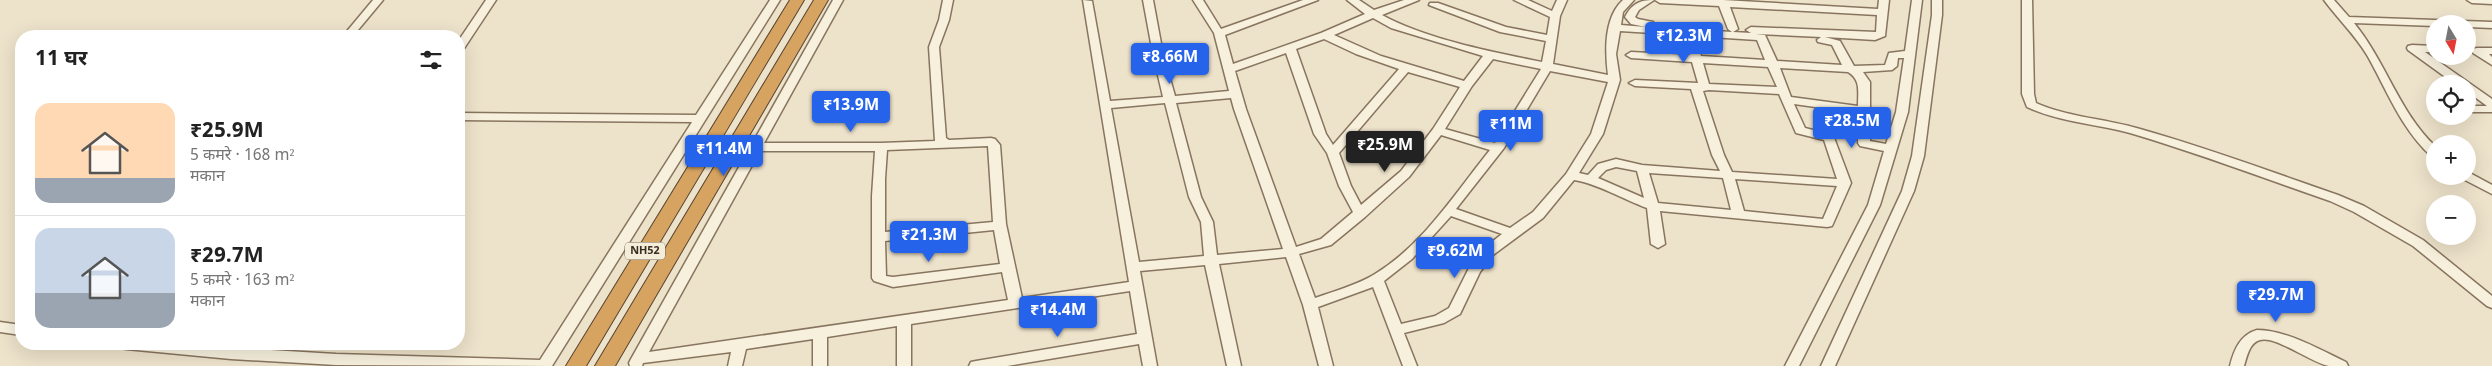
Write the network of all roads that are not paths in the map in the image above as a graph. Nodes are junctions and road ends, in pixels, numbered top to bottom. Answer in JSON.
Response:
{"nodes":[{"id":1,"x":378,"y":0,"type":"edge"},
{"id":2,"x":491,"y":0,"type":"edge"},
{"id":3,"x":775,"y":0,"type":"edge"},
{"id":4,"x":797,"y":0,"type":"edge"},
{"id":5,"x":821,"y":0,"type":"edge"},
{"id":6,"x":838,"y":0,"type":"edge"},
{"id":7,"x":948,"y":0,"type":"edge"},
{"id":8,"x":1148,"y":0,"type":"edge"},
{"id":9,"x":1198,"y":0,"type":"edge"},
{"id":10,"x":1313,"y":0,"type":"edge"},
{"id":11,"x":1352,"y":0,"type":"edge"},
{"id":12,"x":1414,"y":0,"type":"edge"},
{"id":13,"x":1519,"y":0,"type":"edge"},
{"id":14,"x":1562,"y":0,"type":"edge"},
{"id":15,"x":1629,"y":0,"type":"edge"},
{"id":16,"x":1649,"y":0,"type":"edge"},
{"id":17,"x":1660,"y":0,"type":"edge"},
{"id":18,"x":1884,"y":0,"type":"edge"},
{"id":19,"x":1917,"y":0,"type":"edge"},
{"id":20,"x":1936,"y":0,"type":"edge"},
{"id":21,"x":2027,"y":0,"type":"edge"},
{"id":22,"x":2329,"y":0,"type":"edge"},
{"id":23,"x":2472,"y":0,"type":"edge"},
{"id":24,"x":2492,"y":0,"type":"edge"},
{"id":25,"x":1087,"y":1,"type":"edge"},
{"id":26,"x":1723,"y":3,"type":"junction"},
{"id":27,"x":1782,"y":3,"type":"edge"},
{"id":28,"x":1434,"y":5,"type":"dead end"},
{"id":29,"x":1882,"y":12,"type":"junction"},
{"id":30,"x":1373,"y":14,"type":"junction"},
{"id":31,"x":1555,"y":16,"type":"junction"},
{"id":32,"x":2346,"y":20,"type":"junction"},
{"id":33,"x":2426,"y":23,"type":"edge"},
{"id":34,"x":2476,"y":24,"type":"edge"},
{"id":35,"x":2492,"y":25,"type":"edge"},
{"id":36,"x":1616,"y":28,"type":"junction"},
{"id":37,"x":1733,"y":29,"type":"junction"},
{"id":38,"x":353,"y":30,"type":"edge"},
{"id":39,"x":1220,"y":33,"type":"junction"},
{"id":40,"x":1689,"y":33,"type":"junction"},
{"id":41,"x":1325,"y":35,"type":"junction"},
{"id":42,"x":1761,"y":37,"type":"junction"},
{"id":43,"x":1552,"y":38,"type":"junction"},
{"id":44,"x":465,"y":39,"type":"edge"},
{"id":45,"x":1290,"y":48,"type":"junction"},
{"id":46,"x":2426,"y":49,"type":"edge"},
{"id":47,"x":2476,"y":51,"type":"edge"},
{"id":48,"x":2492,"y":51,"type":"edge"},
{"id":49,"x":2476,"y":53,"type":"edge"},
{"id":50,"x":1911,"y":54,"type":"junction"},
{"id":51,"x":1490,"y":55,"type":"junction"},
{"id":52,"x":1630,"y":55,"type":"dead end"},
{"id":53,"x":2426,"y":58,"type":"edge"},
{"id":54,"x":1696,"y":59,"type":"junction"},
{"id":55,"x":2492,"y":62,"type":"edge"},
{"id":56,"x":1772,"y":63,"type":"junction"},
{"id":57,"x":2436,"y":65,"type":"edge"},
{"id":58,"x":1547,"y":67,"type":"junction"},
{"id":59,"x":1406,"y":68,"type":"junction"},
{"id":60,"x":1230,"y":69,"type":"junction"},
{"id":61,"x":1850,"y":69,"type":"junction"},
{"id":62,"x":2450,"y":75,"type":"edge"},
{"id":63,"x":1614,"y":80,"type":"junction"},
{"id":64,"x":1635,"y":83,"type":"dead end"},
{"id":65,"x":1467,"y":85,"type":"junction"},
{"id":66,"x":1700,"y":87,"type":"junction"},
{"id":67,"x":2476,"y":93,"type":"edge"},
{"id":68,"x":1237,"y":94,"type":"junction"},
{"id":69,"x":1785,"y":95,"type":"junction"},
{"id":70,"x":1170,"y":98,"type":"junction"},
{"id":71,"x":2492,"y":104,"type":"edge"},
{"id":72,"x":1106,"y":105,"type":"junction"},
{"id":73,"x":2492,"y":108,"type":"edge"},
{"id":74,"x":2476,"y":109,"type":"edge"},
{"id":75,"x":1864,"y":110,"type":"junction"},
{"id":76,"x":465,"y":116,"type":"edge"},
{"id":77,"x":701,"y":118,"type":"junction"},
{"id":78,"x":1438,"y":131,"type":"junction"},
{"id":79,"x":946,"y":144,"type":"junction"},
{"id":80,"x":2426,"y":146,"type":"edge"},
{"id":81,"x":756,"y":147,"type":"junction"},
{"id":82,"x":881,"y":147,"type":"junction"},
{"id":83,"x":1498,"y":148,"type":"junction"},
{"id":84,"x":1891,"y":149,"type":"junction"},
{"id":85,"x":1333,"y":153,"type":"junction"},
{"id":86,"x":1642,"y":169,"type":"junction"},
{"id":87,"x":1728,"y":175,"type":"junction"},
{"id":88,"x":1571,"y":176,"type":"junction"},
{"id":89,"x":1591,"y":179,"type":"junction"},
{"id":90,"x":2476,"y":180,"type":"edge"},
{"id":91,"x":1845,"y":182,"type":"junction"},
{"id":92,"x":2489,"y":186,"type":"edge"},
{"id":93,"x":1653,"y":206,"type":"junction"},
{"id":94,"x":1448,"y":211,"type":"junction"},
{"id":95,"x":1360,"y":214,"type":"junction"},
{"id":96,"x":1739,"y":215,"type":"junction"},
{"id":97,"x":1000,"y":225,"type":"junction"},
{"id":98,"x":1512,"y":233,"type":"junction"},
{"id":99,"x":880,"y":237,"type":"junction"},
{"id":100,"x":1658,"y":244,"type":"dead end"},
{"id":101,"x":1292,"y":252,"type":"junction"},
{"id":102,"x":1211,"y":260,"type":"junction"},
{"id":103,"x":1007,"y":266,"type":"junction"},
{"id":104,"x":1132,"y":267,"type":"junction"},
{"id":105,"x":1377,"y":280,"type":"junction"},
{"id":106,"x":1135,"y":286,"type":"junction"},
{"id":107,"x":1016,"y":302,"type":"junction"},
{"id":108,"x":2492,"y":303,"type":"edge"},
{"id":109,"x":1310,"y":305,"type":"junction"},
{"id":110,"x":904,"y":319,"type":"junction"},
{"id":111,"x":0,"y":327,"type":"edge"},
{"id":112,"x":15,"y":329,"type":"edge"},
{"id":113,"x":1396,"y":330,"type":"junction"},
{"id":114,"x":820,"y":333,"type":"junction"},
{"id":115,"x":1145,"y":338,"type":"junction"},
{"id":116,"x":739,"y":346,"type":"junction"},
{"id":117,"x":185,"y":350,"type":"edge"},
{"id":118,"x":636,"y":362,"type":"edge"},
{"id":119,"x":545,"y":365,"type":"edge"},
{"id":120,"x":576,"y":366,"type":"edge"},
{"id":121,"x":605,"y":366,"type":"edge"},
{"id":122,"x":735,"y":366,"type":"edge"},
{"id":123,"x":820,"y":366,"type":"edge"},
{"id":124,"x":904,"y":366,"type":"edge"},
{"id":125,"x":976,"y":366,"type":"edge"},
{"id":126,"x":1150,"y":366,"type":"edge"},
{"id":127,"x":1234,"y":366,"type":"edge"},
{"id":128,"x":1326,"y":366,"type":"edge"},
{"id":129,"x":1410,"y":366,"type":"edge"},
{"id":130,"x":1792,"y":366,"type":"edge"},
{"id":131,"x":1828,"y":366,"type":"edge"},
{"id":132,"x":2237,"y":366,"type":"edge"},
{"id":133,"x":2341,"y":366,"type":"edge"}],
"edges":[{"from":1,"to":38,"type":"street"},
{"from":2,"to":44,"type":"street"},
{"from":3,"to":77,"type":"street"},
{"from":4,"to":120,"type":"highway","number":"NH52"},
{"from":5,"to":121,"type":"highway","number":"NH52"},
{"from":6,"to":81,"type":"street"},
{"from":7,"to":79,"type":"street"},
{"from":8,"to":70,"type":"street"},
{"from":9,"to":39,"type":"street"},
{"from":10,"to":39,"type":"street"},
{"from":11,"to":30,"type":"street"},
{"from":12,"to":30,"type":"street"},
{"from":13,"to":31,"type":"street"},
{"from":14,"to":31,"type":"street"},
{"from":15,"to":36,"type":"street"},
{"from":16,"to":37,"type":"street"},
{"from":17,"to":26,"type":"street"},
{"from":18,"to":29,"type":"street"},
{"from":19,"to":50,"type":"street"},
{"from":20,"to":131,"type":"street"},
{"from":21,"to":108,"type":"street"},
{"from":22,"to":32,"type":"street"},
{"from":23,"to":24,"type":"street"},
{"from":25,"to":72,"type":"street"},
{"from":26,"to":27,"type":"street"},
{"from":26,"to":37,"type":"street"},
{"from":27,"to":29,"type":"street"},
{"from":28,"to":43,"type":"street"},
{"from":29,"to":37,"type":"street"},
{"from":30,"to":41,"type":"street"},
{"from":30,"to":51,"type":"street"},
{"from":31,"to":43,"type":"street"},
{"from":32,"to":33,"type":"street"},
{"from":32,"to":80,"type":"street"},
{"from":34,"to":35,"type":"street"},
{"from":36,"to":40,"type":"street"},
{"from":36,"to":63,"type":"street"},
{"from":39,"to":60,"type":"street"},
{"from":40,"to":42,"type":"street"},
{"from":40,"to":54,"type":"street"},
{"from":41,"to":45,"type":"street"},
{"from":41,"to":59,"type":"street"},
{"from":42,"to":56,"type":"street"},
{"from":42,"to":61,"type":"street"},
{"from":43,"to":58,"type":"street"},
{"from":45,"to":60,"type":"street"},
{"from":45,"to":85,"type":"street"},
{"from":46,"to":53,"type":"street"},
{"from":47,"to":48,"type":"street"},
{"from":49,"to":55,"type":"street"},
{"from":50,"to":61,"type":"street"},
{"from":50,"to":84,"type":"street"},
{"from":51,"to":58,"type":"street"},
{"from":51,"to":65,"type":"street"},
{"from":52,"to":54,"type":"street"},
{"from":54,"to":56,"type":"street"},
{"from":54,"to":66,"type":"street"},
{"from":56,"to":61,"type":"street"},
{"from":56,"to":69,"type":"street"},
{"from":57,"to":62,"type":"street"},
{"from":58,"to":63,"type":"street"},
{"from":58,"to":83,"type":"street"},
{"from":59,"to":65,"type":"street"},
{"from":59,"to":85,"type":"street"},
{"from":60,"to":68,"type":"street"},
{"from":61,"to":75,"type":"street"},
{"from":63,"to":88,"type":"street"},
{"from":64,"to":66,"type":"street"},
{"from":65,"to":78,"type":"street"},
{"from":66,"to":69,"type":"street"},
{"from":66,"to":87,"type":"street"},
{"from":67,"to":71,"type":"street"},
{"from":68,"to":70,"type":"street"},
{"from":68,"to":101,"type":"street"},
{"from":69,"to":75,"type":"street"},
{"from":69,"to":91,"type":"street"},
{"from":70,"to":72,"type":"street"},
{"from":70,"to":102,"type":"street"},
{"from":72,"to":104,"type":"street"},
{"from":73,"to":74,"type":"street"},
{"from":75,"to":84,"type":"street"},
{"from":76,"to":77,"type":"street"},
{"from":77,"to":119,"type":"street"},
{"from":78,"to":83,"type":"street"},
{"from":78,"to":95,"type":"street"},
{"from":79,"to":82,"type":"street"},
{"from":79,"to":97,"type":"street"},
{"from":81,"to":82,"type":"street"},
{"from":81,"to":118,"type":"street"},
{"from":82,"to":99,"type":"street"},
{"from":83,"to":94,"type":"street"},
{"from":84,"to":130,"type":"street"},
{"from":85,"to":95,"type":"street"},
{"from":86,"to":87,"type":"street"},
{"from":86,"to":89,"type":"street"},
{"from":86,"to":93,"type":"street"},
{"from":87,"to":91,"type":"street"},
{"from":87,"to":96,"type":"street"},
{"from":88,"to":89,"type":"street"},
{"from":88,"to":98,"type":"street"},
{"from":89,"to":93,"type":"street"},
{"from":90,"to":92,"type":"street"},
{"from":91,"to":96,"type":"street"},
{"from":93,"to":96,"type":"street"},
{"from":93,"to":100,"type":"street"},
{"from":94,"to":98,"type":"street"},
{"from":94,"to":105,"type":"street"},
{"from":95,"to":101,"type":"street"},
{"from":97,"to":99,"type":"street"},
{"from":97,"to":103,"type":"street"},
{"from":98,"to":113,"type":"street"},
{"from":99,"to":103,"type":"street"},
{"from":101,"to":102,"type":"street"},
{"from":101,"to":109,"type":"street"},
{"from":102,"to":104,"type":"street"},
{"from":102,"to":127,"type":"street"},
{"from":103,"to":107,"type":"street"},
{"from":104,"to":106,"type":"street"},
{"from":105,"to":109,"type":"street"},
{"from":105,"to":113,"type":"street"},
{"from":106,"to":107,"type":"street"},
{"from":106,"to":115,"type":"street"},
{"from":107,"to":110,"type":"street"},
{"from":109,"to":128,"type":"street"},
{"from":110,"to":114,"type":"street"},
{"from":110,"to":124,"type":"street"},
{"from":111,"to":112,"type":"street"},
{"from":113,"to":129,"type":"street"},
{"from":114,"to":116,"type":"street"},
{"from":114,"to":123,"type":"street"},
{"from":115,"to":125,"type":"street"},
{"from":115,"to":126,"type":"street"},
{"from":116,"to":118,"type":"street"},
{"from":116,"to":122,"type":"street"},
{"from":117,"to":119,"type":"street"},
{"from":132,"to":133,"type":"street"}]}
